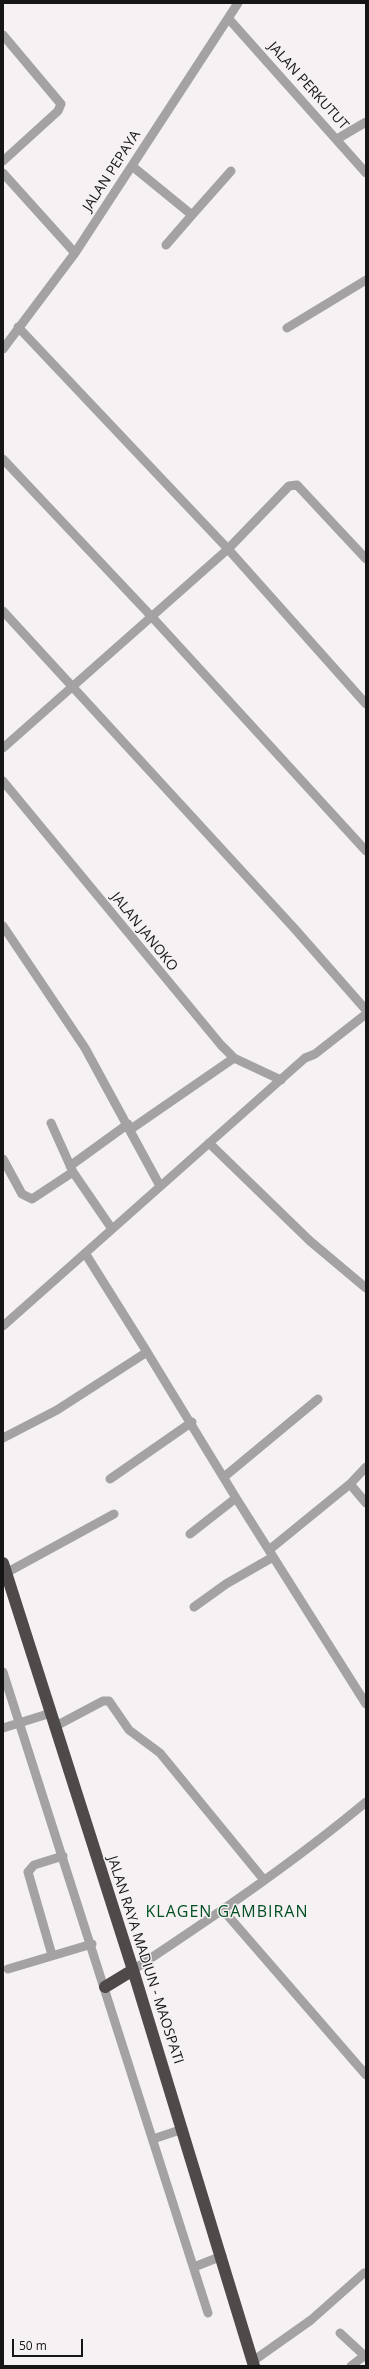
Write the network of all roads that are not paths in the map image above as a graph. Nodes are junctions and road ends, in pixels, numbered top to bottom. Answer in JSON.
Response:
{"nodes":[{"id":1,"x":238,"y":3,"type":"edge"},
{"id":2,"x":228,"y":18,"type":"junction"},
{"id":3,"x":3,"y":36,"type":"edge"},
{"id":4,"x":366,"y":122,"type":"edge"},
{"id":5,"x":337,"y":139,"type":"junction"},
{"id":6,"x":3,"y":161,"type":"edge"},
{"id":7,"x":132,"y":166,"type":"junction"},
{"id":8,"x":231,"y":171,"type":"dead end"},
{"id":9,"x":366,"y":172,"type":"edge"},
{"id":10,"x":3,"y":173,"type":"edge"},
{"id":11,"x":192,"y":215,"type":"junction"},
{"id":12,"x":166,"y":245,"type":"dead end"},
{"id":13,"x":75,"y":253,"type":"junction"},
{"id":14,"x":366,"y":280,"type":"edge"},
{"id":15,"x":18,"y":327,"type":"junction"},
{"id":16,"x":287,"y":328,"type":"dead end"},
{"id":17,"x":3,"y":349,"type":"edge"},
{"id":18,"x":3,"y":459,"type":"edge"},
{"id":19,"x":228,"y":549,"type":"junction"},
{"id":20,"x":366,"y":559,"type":"edge"},
{"id":21,"x":3,"y":611,"type":"edge"},
{"id":22,"x":152,"y":617,"type":"junction"},
{"id":23,"x":72,"y":687,"type":"junction"},
{"id":24,"x":366,"y":704,"type":"edge"},
{"id":25,"x":3,"y":748,"type":"edge"},
{"id":26,"x":3,"y":780,"type":"edge"},
{"id":27,"x":366,"y":851,"type":"edge"},
{"id":28,"x":3,"y":926,"type":"edge"},
{"id":29,"x":366,"y":1010,"type":"edge"},
{"id":30,"x":366,"y":1014,"type":"edge"},
{"id":31,"x":234,"y":1058,"type":"junction"},
{"id":32,"x":281,"y":1080,"type":"junction"},
{"id":33,"x":51,"y":1123,"type":"dead end"},
{"id":34,"x":129,"y":1127,"type":"junction"},
{"id":35,"x":209,"y":1143,"type":"junction"},
{"id":36,"x":3,"y":1159,"type":"edge"},
{"id":37,"x":72,"y":1169,"type":"junction"},
{"id":38,"x":160,"y":1186,"type":"junction"},
{"id":39,"x":112,"y":1229,"type":"junction"},
{"id":40,"x":85,"y":1253,"type":"junction"},
{"id":41,"x":366,"y":1288,"type":"edge"},
{"id":42,"x":3,"y":1326,"type":"edge"},
{"id":43,"x":147,"y":1352,"type":"junction"},
{"id":44,"x":318,"y":1399,"type":"dead end"},
{"id":45,"x":192,"y":1422,"type":"junction"},
{"id":46,"x":3,"y":1438,"type":"edge"},
{"id":47,"x":366,"y":1467,"type":"edge"},
{"id":48,"x":224,"y":1477,"type":"junction"},
{"id":49,"x":110,"y":1479,"type":"dead end"},
{"id":50,"x":350,"y":1484,"type":"junction"},
{"id":51,"x":236,"y":1498,"type":"junction"},
{"id":52,"x":366,"y":1504,"type":"edge"},
{"id":53,"x":114,"y":1514,"type":"dead end"},
{"id":54,"x":190,"y":1534,"type":"dead end"},
{"id":55,"x":271,"y":1553,"type":"junction"},
{"id":56,"x":4,"y":1568,"type":"edge"},
{"id":57,"x":194,"y":1607,"type":"dead end"},
{"id":58,"x":3,"y":1672,"type":"edge"},
{"id":59,"x":366,"y":1704,"type":"edge"},
{"id":60,"x":51,"y":1713,"type":"junction"},
{"id":61,"x":19,"y":1723,"type":"junction"},
{"id":62,"x":54,"y":1727,"type":"junction"},
{"id":63,"x":3,"y":1728,"type":"edge"},
{"id":64,"x":366,"y":1802,"type":"edge"},
{"id":65,"x":63,"y":1856,"type":"junction"},
{"id":66,"x":264,"y":1880,"type":"junction"},
{"id":67,"x":223,"y":1910,"type":"junction"},
{"id":68,"x":92,"y":1944,"type":"junction"},
{"id":69,"x":52,"y":1954,"type":"junction"},
{"id":70,"x":8,"y":1969,"type":"dead end"},
{"id":71,"x":133,"y":1970,"type":"junction"},
{"id":72,"x":105,"y":1987,"type":"junction"},
{"id":73,"x":366,"y":2075,"type":"edge"},
{"id":74,"x":183,"y":2129,"type":"junction"},
{"id":75,"x":153,"y":2139,"type":"junction"},
{"id":76,"x":222,"y":2256,"type":"junction"},
{"id":77,"x":194,"y":2267,"type":"junction"},
{"id":78,"x":366,"y":2273,"type":"edge"},
{"id":79,"x":208,"y":2313,"type":"dead end"},
{"id":80,"x":340,"y":2333,"type":"dead end"},
{"id":81,"x":365,"y":2357,"type":"edge"},
{"id":82,"x":254,"y":2363,"type":"edge"},
{"id":83,"x":351,"y":2366,"type":"edge"}],
"edges":[{"from":1,"to":2,"type":"street","name":"JALAN PEPAYA"},
{"from":2,"to":5,"type":"street","name":"JALAN PERKUTUT"},
{"from":2,"to":7,"type":"street","name":"JALAN PEPAYA"},
{"from":3,"to":6,"type":"street"},
{"from":4,"to":5,"type":"street"},
{"from":5,"to":9,"type":"street","name":"JALAN PERKUTUT"},
{"from":7,"to":11,"type":"street"},
{"from":7,"to":13,"type":"street","name":"JALAN PEPAYA"},
{"from":8,"to":11,"type":"street"},
{"from":10,"to":13,"type":"street"},
{"from":11,"to":12,"type":"street"},
{"from":13,"to":15,"type":"street","name":"JALAN PEPAYA"},
{"from":14,"to":16,"type":"street"},
{"from":15,"to":17,"type":"street","name":"JALAN PEPAYA"},
{"from":15,"to":19,"type":"street"},
{"from":18,"to":22,"type":"street"},
{"from":19,"to":20,"type":"street"},
{"from":19,"to":22,"type":"street"},
{"from":19,"to":24,"type":"street"},
{"from":21,"to":23,"type":"street"},
{"from":22,"to":23,"type":"street"},
{"from":22,"to":27,"type":"street"},
{"from":23,"to":25,"type":"street"},
{"from":23,"to":29,"type":"street"},
{"from":26,"to":31,"type":"street","name":"JALAN JANOKO"},
{"from":28,"to":34,"type":"street"},
{"from":30,"to":32,"type":"street"},
{"from":31,"to":32,"type":"street","name":"JALAN JANOKO"},
{"from":31,"to":34,"type":"street"},
{"from":32,"to":35,"type":"street"},
{"from":33,"to":37,"type":"street"},
{"from":34,"to":37,"type":"street"},
{"from":34,"to":38,"type":"street"},
{"from":35,"to":38,"type":"street"},
{"from":35,"to":41,"type":"street"},
{"from":36,"to":37,"type":"street"},
{"from":37,"to":39,"type":"street"},
{"from":38,"to":39,"type":"street"},
{"from":39,"to":40,"type":"street"},
{"from":40,"to":42,"type":"street"},
{"from":40,"to":43,"type":"street"},
{"from":43,"to":45,"type":"street"},
{"from":43,"to":46,"type":"street"},
{"from":44,"to":48,"type":"street"},
{"from":45,"to":48,"type":"street"},
{"from":45,"to":49,"type":"street"},
{"from":47,"to":50,"type":"street"},
{"from":48,"to":51,"type":"street"},
{"from":50,"to":52,"type":"street"},
{"from":50,"to":55,"type":"street"},
{"from":51,"to":54,"type":"street"},
{"from":51,"to":55,"type":"street"},
{"from":53,"to":56,"type":"street"},
{"from":55,"to":57,"type":"street"},
{"from":55,"to":59,"type":"street"},
{"from":56,"to":60,"type":"highway","name":"JALAN RAYA MADIUN - MAOSPATI"},
{"from":58,"to":61,"type":"street"},
{"from":60,"to":61,"type":"street"},
{"from":60,"to":62,"type":"highway","name":"JALAN RAYA MADIUN - MAOSPATI"},
{"from":61,"to":63,"type":"street"},
{"from":61,"to":65,"type":"street"},
{"from":62,"to":66,"type":"street"},
{"from":62,"to":71,"type":"highway","name":"JALAN RAYA MADIUN - MAOSPATI"},
{"from":64,"to":66,"type":"street"},
{"from":65,"to":68,"type":"street"},
{"from":65,"to":69,"type":"street"},
{"from":66,"to":67,"type":"street"},
{"from":67,"to":71,"type":"street"},
{"from":67,"to":73,"type":"street"},
{"from":68,"to":69,"type":"street"},
{"from":68,"to":72,"type":"street"},
{"from":69,"to":70,"type":"street"},
{"from":71,"to":72,"type":"highway"},
{"from":71,"to":74,"type":"highway","name":"JALAN RAYA MADIUN - MAOSPATI"},
{"from":72,"to":75,"type":"street"},
{"from":74,"to":75,"type":"street"},
{"from":74,"to":76,"type":"highway","name":"JALAN RAYA MADIUN - MAOSPATI"},
{"from":75,"to":77,"type":"street"},
{"from":76,"to":77,"type":"street"},
{"from":76,"to":82,"type":"highway","name":"JALAN RAYA MADIUN - MAOSPATI"},
{"from":77,"to":79,"type":"street"},
{"from":78,"to":82,"type":"street"},
{"from":80,"to":81,"type":"street"},
{"from":81,"to":83,"type":"street"}]}
